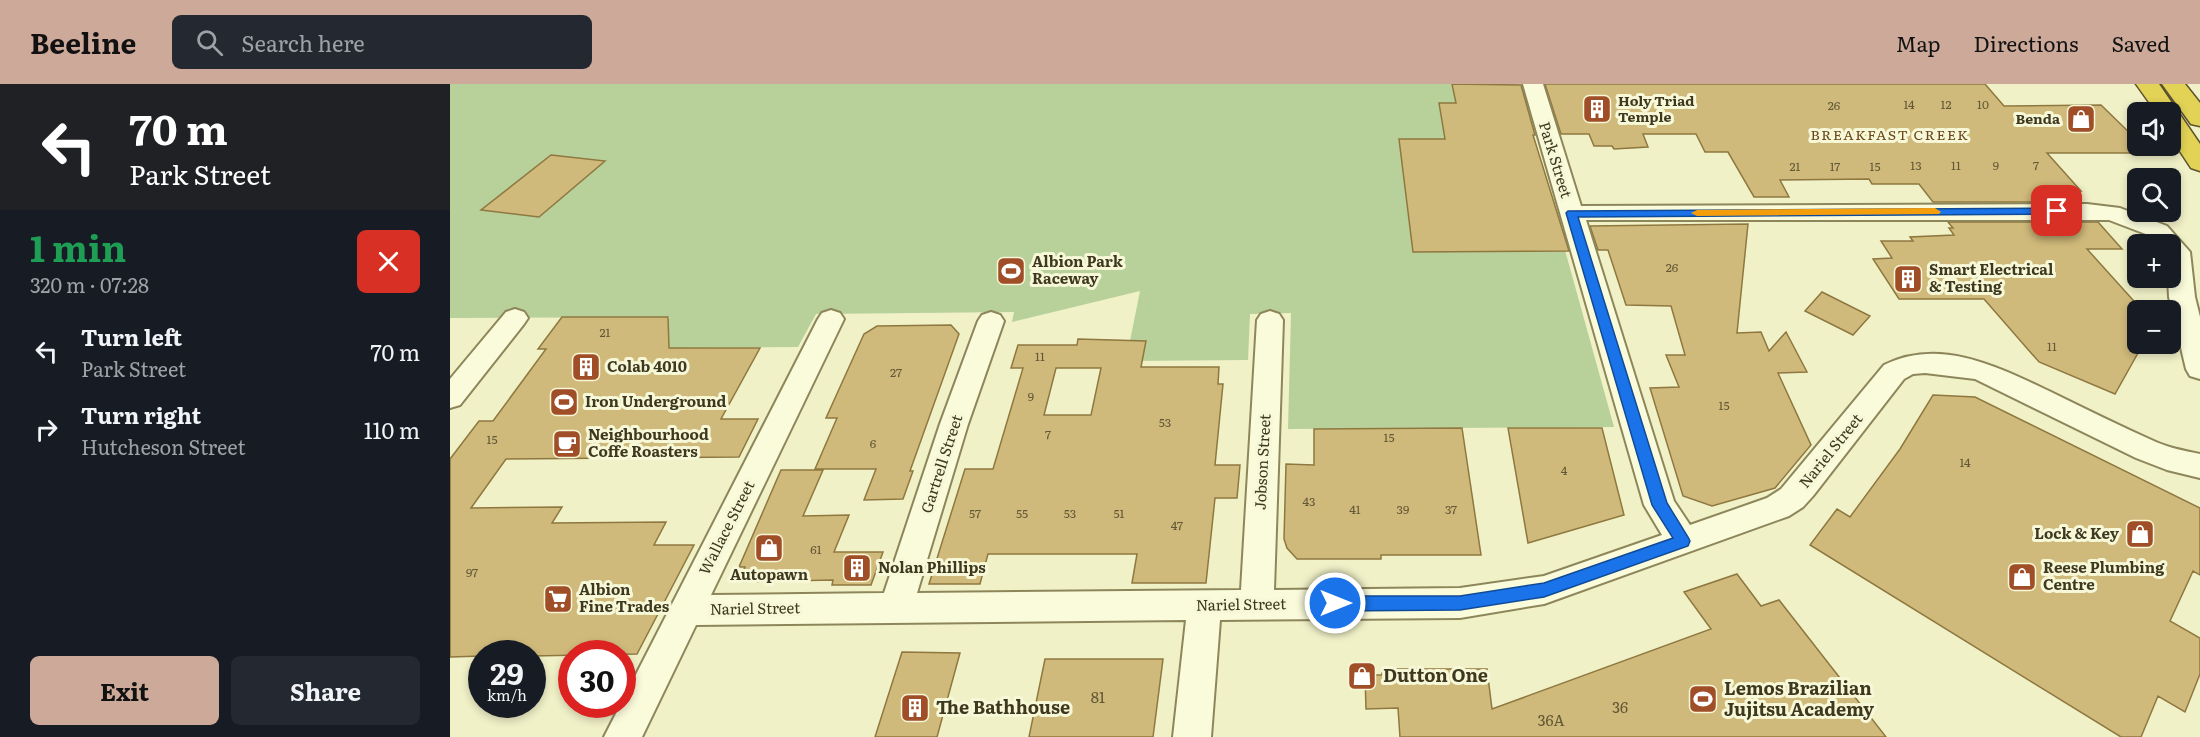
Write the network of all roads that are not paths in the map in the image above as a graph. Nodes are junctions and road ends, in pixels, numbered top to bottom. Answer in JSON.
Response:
{"nodes":[{"id":1,"x":1533,"y":84,"type":"edge"},
{"id":2,"x":2147,"y":84,"type":"edge"},
{"id":3,"x":2173,"y":84,"type":"edge"},
{"id":4,"x":2160,"y":102,"type":"edge"},
{"id":5,"x":2200,"y":119,"type":"edge"},
{"id":6,"x":2181,"y":133,"type":"edge"},
{"id":7,"x":2200,"y":163,"type":"edge"},
{"id":8,"x":1572,"y":213,"type":"junction"},
{"id":9,"x":515,"y":318,"type":"dead end"},
{"id":10,"x":831,"y":319,"type":"dead end"},
{"id":11,"x":1270,"y":320,"type":"dead end"},
{"id":12,"x":990,"y":321,"type":"dead end"},
{"id":13,"x":2200,"y":369,"type":"edge"},
{"id":14,"x":450,"y":398,"type":"edge"},
{"id":15,"x":2200,"y":466,"type":"edge"},
{"id":16,"x":1683,"y":541,"type":"junction"},
{"id":17,"x":1257,"y":604,"type":"junction"},
{"id":18,"x":1204,"y":605,"type":"junction"},
{"id":19,"x":896,"y":608,"type":"junction"},
{"id":20,"x":685,"y":610,"type":"junction"},
{"id":21,"x":623,"y":737,"type":"edge"},
{"id":22,"x":1192,"y":737,"type":"edge"}],
"edges":[{"from":1,"to":8,"type":"street","name":"Park Street"},
{"from":2,"to":4,"type":"highway"},
{"from":3,"to":5,"type":"highway"},
{"from":6,"to":7,"type":"highway"},
{"from":8,"to":13,"type":"street"},
{"from":8,"to":16,"type":"street","name":"Park Street"},
{"from":9,"to":14,"type":"street"},
{"from":10,"to":20,"type":"street","name":"Wallace Street"},
{"from":11,"to":17,"type":"street","name":"Jobson Street"},
{"from":12,"to":19,"type":"street","name":"Gartrell Street"},
{"from":15,"to":16,"type":"street","name":"Nariel Street"},
{"from":16,"to":17,"type":"street","name":"Nariel Street"},
{"from":17,"to":18,"type":"street","name":"Nariel Street"},
{"from":18,"to":19,"type":"street","name":"Nariel Street"},
{"from":18,"to":22,"type":"street"},
{"from":19,"to":20,"type":"street","name":"Nariel Street"},
{"from":20,"to":21,"type":"street","name":"Wallace Street"}]}
